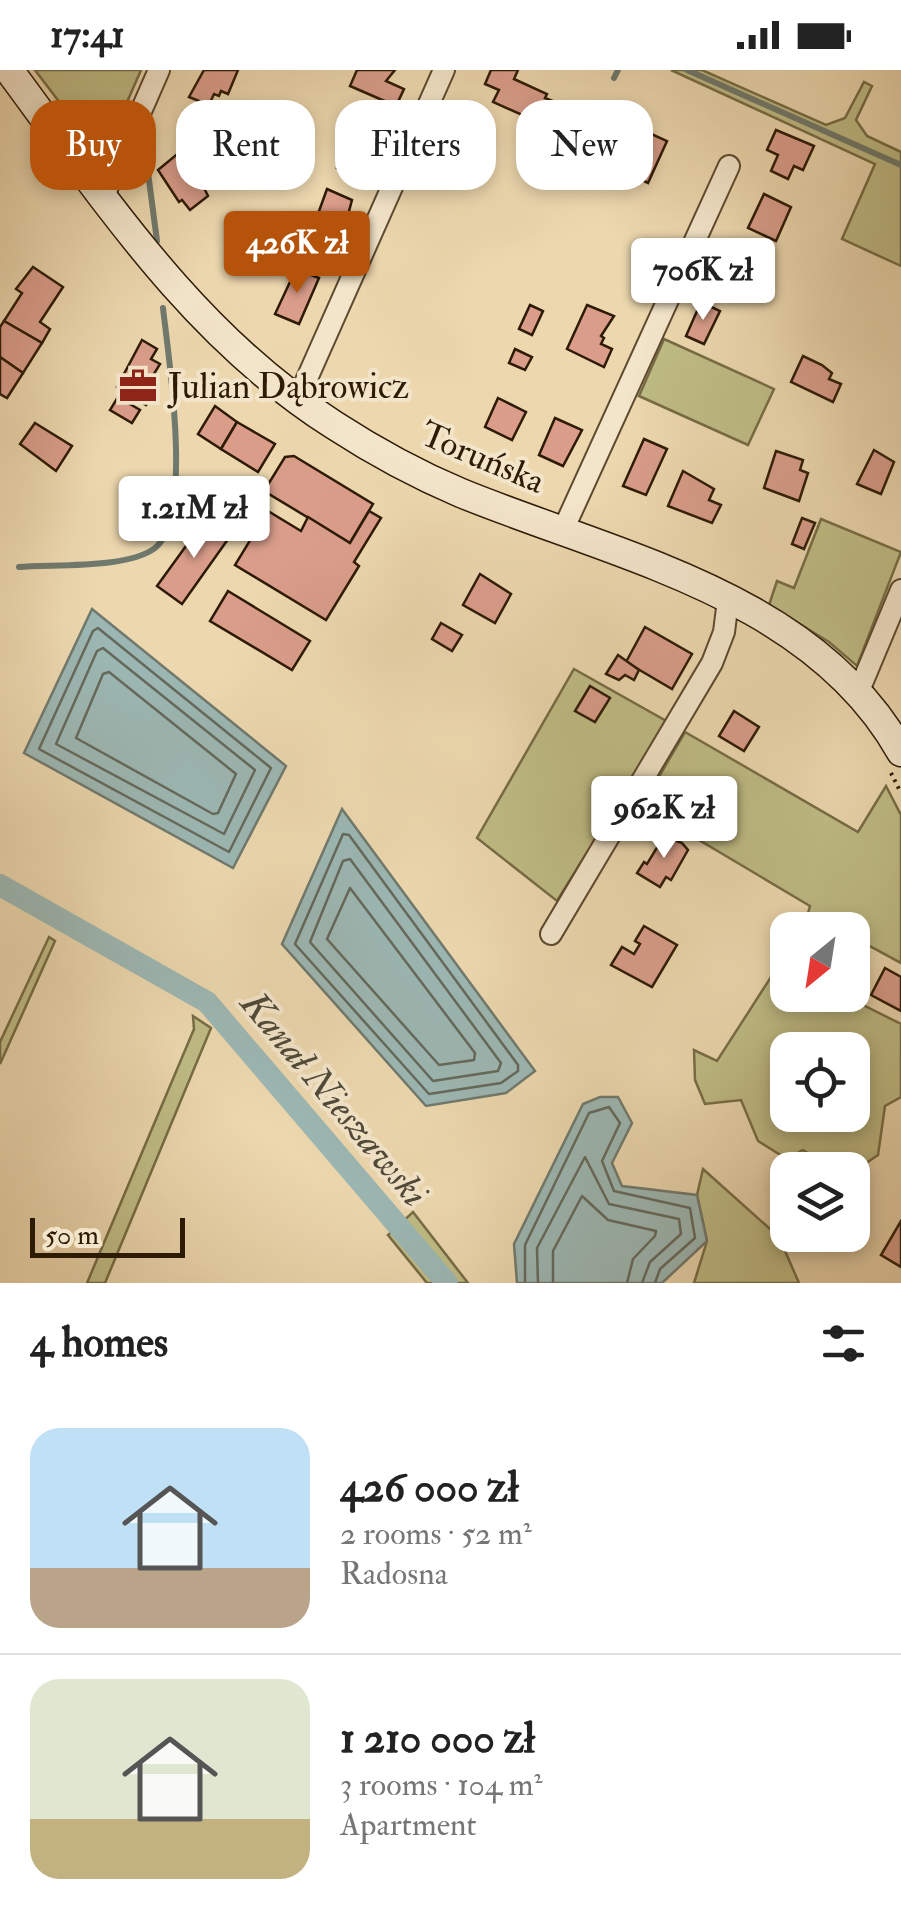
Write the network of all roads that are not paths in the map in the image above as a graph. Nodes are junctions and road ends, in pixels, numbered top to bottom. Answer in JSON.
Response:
{"nodes":[{"id":1,"x":10,"y":70,"type":"edge"},
{"id":2,"x":160,"y":70,"type":"edge"},
{"id":3,"x":444,"y":70,"type":"edge"},
{"id":4,"x":729,"y":166,"type":"dead end"},
{"id":5,"x":103,"y":198,"type":"junction"},
{"id":6,"x":297,"y":402,"type":"junction"},
{"id":7,"x":563,"y":530,"type":"junction"},
{"id":8,"x":901,"y":590,"type":"edge"},
{"id":9,"x":728,"y":600,"type":"junction"},
{"id":10,"x":858,"y":692,"type":"junction"},
{"id":11,"x":901,"y":752,"type":"edge"},
{"id":12,"x":550,"y":934,"type":"dead end"}],
"edges":[{"from":1,"to":5,"type":"main road","name":"Toruńska"},
{"from":2,"to":5,"type":"street"},
{"from":3,"to":6,"type":"street"},
{"from":4,"to":7,"type":"street"},
{"from":5,"to":6,"type":"main road","name":"Toruńska"},
{"from":6,"to":7,"type":"main road","name":"Toruńska"},
{"from":7,"to":9,"type":"main road","name":"Toruńska"},
{"from":8,"to":10,"type":"street"},
{"from":9,"to":10,"type":"main road","name":"Toruńska"},
{"from":9,"to":12,"type":"street"},
{"from":10,"to":11,"type":"main road","name":"Toruńska"}]}
